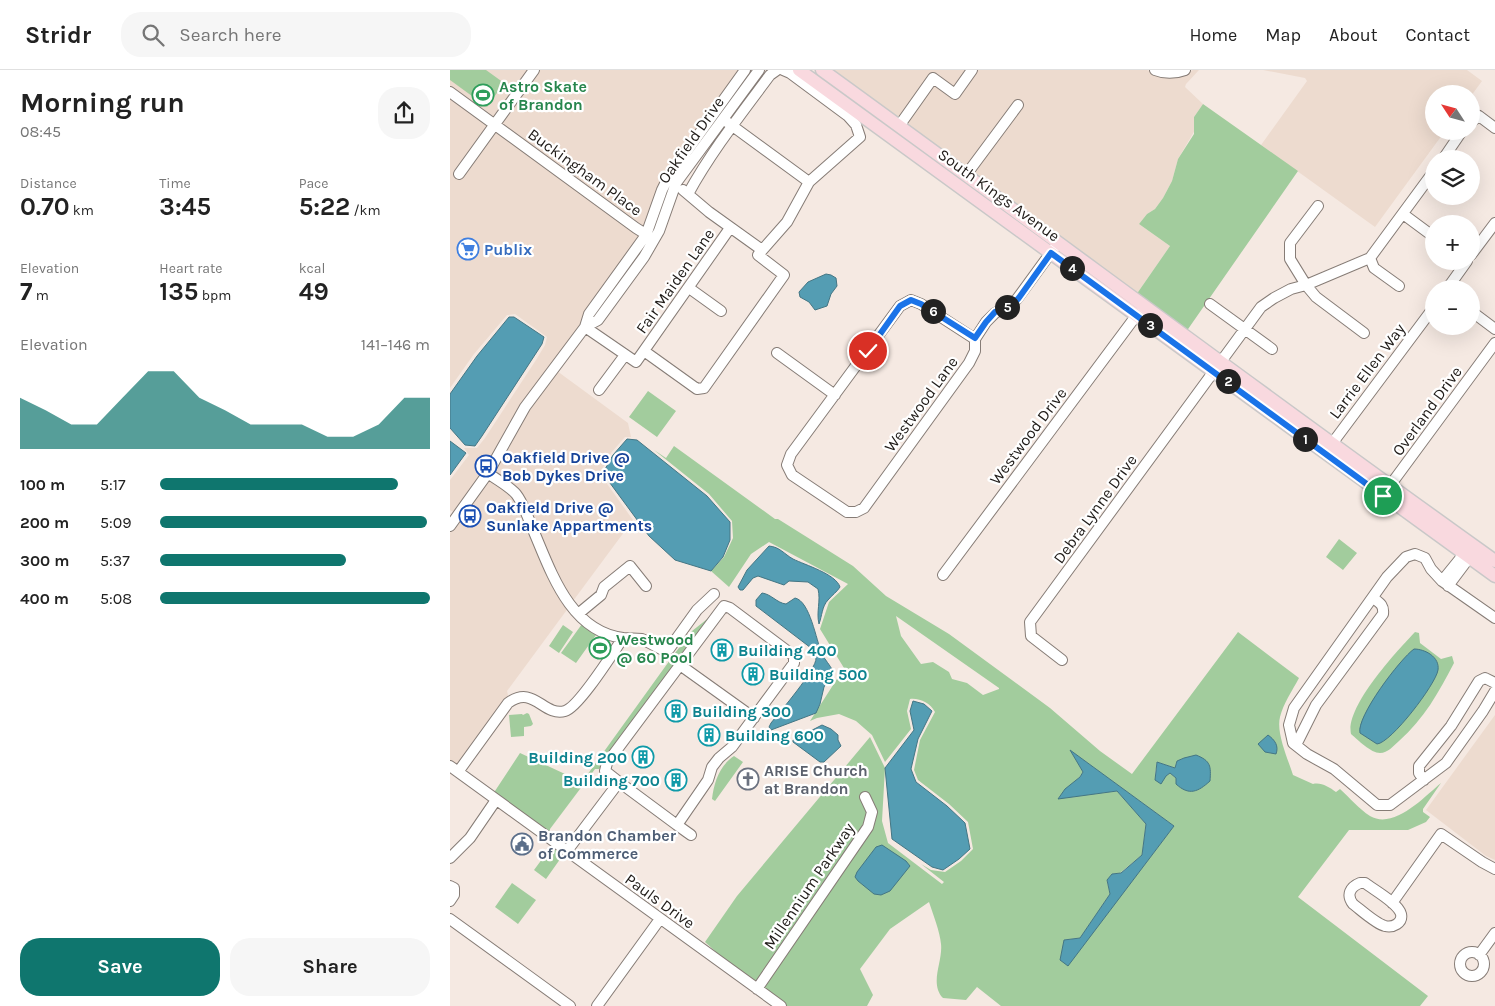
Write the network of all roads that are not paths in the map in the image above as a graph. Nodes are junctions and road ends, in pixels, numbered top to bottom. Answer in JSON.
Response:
{"nodes":[{"id":1,"x":534,"y":70,"type":"edge"},
{"id":2,"x":745,"y":70,"type":"edge"},
{"id":3,"x":759,"y":70,"type":"edge"},
{"id":4,"x":777,"y":70,"type":"edge"},
{"id":5,"x":783,"y":70,"type":"edge"},
{"id":6,"x":800,"y":70,"type":"edge"},
{"id":7,"x":822,"y":70,"type":"edge"},
{"id":8,"x":972,"y":70,"type":"edge"},
{"id":9,"x":1155,"y":70,"type":"edge"},
{"id":10,"x":1185,"y":70,"type":"edge"},
{"id":11,"x":810,"y":78,"type":"junction"},
{"id":12,"x":450,"y":92,"type":"edge"},
{"id":13,"x":1018,"y":105,"type":"dead end"},
{"id":14,"x":885,"y":116,"type":"junction"},
{"id":15,"x":1480,"y":117,"type":"edge"},
{"id":16,"x":728,"y":122,"type":"junction"},
{"id":17,"x":494,"y":124,"type":"junction"},
{"id":18,"x":899,"y":126,"type":"junction"},
{"id":19,"x":1495,"y":128,"type":"edge"},
{"id":20,"x":459,"y":174,"type":"dead end"},
{"id":21,"x":966,"y":175,"type":"junction"},
{"id":22,"x":673,"y":180,"type":"junction"},
{"id":23,"x":809,"y":182,"type":"junction"},
{"id":24,"x":1425,"y":183,"type":"edge"},
{"id":25,"x":688,"y":194,"type":"junction"},
{"id":26,"x":1318,"y":206,"type":"dead end"},
{"id":27,"x":1403,"y":214,"type":"junction"},
{"id":28,"x":1495,"y":222,"type":"edge"},
{"id":29,"x":730,"y":228,"type":"junction"},
{"id":30,"x":1425,"y":230,"type":"edge"},
{"id":31,"x":651,"y":237,"type":"junction"},
{"id":32,"x":1480,"y":243,"type":"edge"},
{"id":33,"x":1055,"y":248,"type":"junction"},
{"id":34,"x":762,"y":250,"type":"junction"},
{"id":35,"x":1370,"y":258,"type":"junction"},
{"id":36,"x":1306,"y":285,"type":"junction"},
{"id":37,"x":1398,"y":286,"type":"dead end"},
{"id":38,"x":689,"y":288,"type":"junction"},
{"id":39,"x":1210,"y":304,"type":"dead end"},
{"id":40,"x":721,"y":311,"type":"dead end"},
{"id":41,"x":1142,"y":311,"type":"junction"},
{"id":42,"x":1480,"y":318,"type":"edge"},
{"id":43,"x":1425,"y":319,"type":"edge"},
{"id":44,"x":585,"y":327,"type":"junction"},
{"id":45,"x":1246,"y":329,"type":"junction"},
{"id":46,"x":1495,"y":329,"type":"edge"},
{"id":47,"x":1364,"y":333,"type":"dead end"},
{"id":48,"x":975,"y":338,"type":"junction"},
{"id":49,"x":1495,"y":343,"type":"edge"},
{"id":50,"x":1272,"y":349,"type":"dead end"},
{"id":51,"x":644,"y":351,"type":"junction"},
{"id":52,"x":777,"y":353,"type":"dead end"},
{"id":53,"x":625,"y":355,"type":"junction"},
{"id":54,"x":1218,"y":367,"type":"junction"},
{"id":55,"x":599,"y":390,"type":"dead end"},
{"id":56,"x":835,"y":396,"type":"junction"},
{"id":57,"x":1328,"y":449,"type":"junction"},
{"id":58,"x":488,"y":473,"type":"junction"},
{"id":59,"x":1387,"y":491,"type":"junction"},
{"id":60,"x":450,"y":526,"type":"edge"},
{"id":61,"x":1468,"y":552,"type":"junction"},
{"id":62,"x":1495,"y":561,"type":"edge"},
{"id":63,"x":943,"y":575,"type":"dead end"},
{"id":64,"x":1495,"y":576,"type":"edge"},
{"id":65,"x":1445,"y":583,"type":"junction"},
{"id":66,"x":646,"y":586,"type":"dead end"},
{"id":67,"x":714,"y":594,"type":"dead end"},
{"id":68,"x":1373,"y":598,"type":"junction"},
{"id":69,"x":578,"y":614,"type":"junction"},
{"id":70,"x":1495,"y":618,"type":"edge"},
{"id":71,"x":624,"y":638,"type":"junction"},
{"id":72,"x":1062,"y":660,"type":"dead end"},
{"id":73,"x":680,"y":665,"type":"junction"},
{"id":74,"x":1495,"y":683,"type":"edge"},
{"id":75,"x":1495,"y":692,"type":"edge"},
{"id":76,"x":754,"y":718,"type":"junction"},
{"id":77,"x":1296,"y":746,"type":"junction"},
{"id":78,"x":454,"y":769,"type":"edge"},
{"id":79,"x":1424,"y":780,"type":"junction"},
{"id":80,"x":618,"y":782,"type":"junction"},
{"id":81,"x":865,"y":797,"type":"dead end"},
{"id":82,"x":496,"y":800,"type":"junction"},
{"id":83,"x":677,"y":825,"type":"junction"},
{"id":84,"x":691,"y":836,"type":"dead end"},
{"id":85,"x":567,"y":851,"type":"junction"},
{"id":86,"x":450,"y":858,"type":"edge"},
{"id":87,"x":1495,"y":869,"type":"edge"},
{"id":88,"x":450,"y":886,"type":"edge"},
{"id":89,"x":450,"y":901,"type":"edge"},
{"id":90,"x":1392,"y":902,"type":"junction"},
{"id":91,"x":450,"y":919,"type":"edge"},
{"id":92,"x":660,"y":919,"type":"junction"},
{"id":93,"x":1495,"y":934,"type":"edge"},
{"id":94,"x":1479,"y":955,"type":"dead end"},
{"id":95,"x":756,"y":989,"type":"junction"},
{"id":96,"x":570,"y":1006,"type":"edge"},
{"id":97,"x":596,"y":1006,"type":"edge"},
{"id":98,"x":780,"y":1006,"type":"edge"}],
"edges":[{"from":1,"to":17,"type":"street"},
{"from":2,"to":22,"type":"street","name":"Oakfield Drive"},
{"from":3,"to":16,"type":"street","name":"Oakfield Drive"},
{"from":4,"to":16,"type":"street"},
{"from":5,"to":23,"type":"street"},
{"from":6,"to":11,"type":"main road","name":"South Kings Avenue"},
{"from":7,"to":14,"type":"main road","name":"South Kings Avenue"},
{"from":8,"to":18,"type":"street"},
{"from":9,"to":10,"type":"street"},
{"from":11,"to":14,"type":"main road"},
{"from":11,"to":33,"type":"main road","name":"South Kings Avenue"},
{"from":12,"to":17,"type":"street","name":"Buckingham Place"},
{"from":13,"to":21,"type":"street"},
{"from":14,"to":18,"type":"main road","name":"South Kings Avenue"},
{"from":15,"to":19,"type":"street"},
{"from":16,"to":22,"type":"street","name":"Oakfield Drive"},
{"from":16,"to":23,"type":"street"},
{"from":16,"to":25,"type":"street"},
{"from":17,"to":20,"type":"street"},
{"from":17,"to":31,"type":"street","name":"Buckingham Place"},
{"from":18,"to":21,"type":"main road","name":"South Kings Avenue"},
{"from":21,"to":33,"type":"main road","name":"South Kings Avenue"},
{"from":22,"to":25,"type":"street"},
{"from":22,"to":31,"type":"street","name":"Oakfield Drive"},
{"from":23,"to":34,"type":"street"},
{"from":24,"to":27,"type":"street"},
{"from":25,"to":29,"type":"street"},
{"from":26,"to":36,"type":"street"},
{"from":27,"to":30,"type":"street"},
{"from":27,"to":35,"type":"street"},
{"from":28,"to":32,"type":"street"},
{"from":29,"to":34,"type":"street"},
{"from":29,"to":38,"type":"street","name":"Fair Maiden Lane"},
{"from":31,"to":44,"type":"street","name":"Oakfield Drive"},
{"from":33,"to":41,"type":"main road","name":"South Kings Avenue"},
{"from":33,"to":48,"type":"street","name":"Westwood Lane"},
{"from":34,"to":51,"type":"street"},
{"from":35,"to":36,"type":"street","name":"Debra Lynne Drive"},
{"from":35,"to":37,"type":"street"},
{"from":36,"to":45,"type":"street","name":"Debra Lynne Drive"},
{"from":36,"to":47,"type":"street"},
{"from":38,"to":40,"type":"street"},
{"from":38,"to":51,"type":"street","name":"Fair Maiden Lane"},
{"from":39,"to":45,"type":"street"},
{"from":41,"to":54,"type":"main road","name":"South Kings Avenue"},
{"from":41,"to":63,"type":"street","name":"Westwood Drive"},
{"from":42,"to":46,"type":"street"},
{"from":43,"to":57,"type":"street","name":"Larrie Ellen Way"},
{"from":44,"to":53,"type":"street"},
{"from":44,"to":58,"type":"street","name":"Oakfield Drive"},
{"from":45,"to":50,"type":"street"},
{"from":45,"to":54,"type":"street","name":"Debra Lynne Drive"},
{"from":48,"to":56,"type":"street"},
{"from":48,"to":56,"type":"street","name":"Westwood Lane"},
{"from":49,"to":59,"type":"street","name":"Overland Drive"},
{"from":51,"to":53,"type":"street"},
{"from":52,"to":56,"type":"street"},
{"from":53,"to":55,"type":"street"},
{"from":54,"to":57,"type":"main road","name":"South Kings Avenue"},
{"from":54,"to":72,"type":"street","name":"Debra Lynne Drive"},
{"from":57,"to":59,"type":"main road","name":"South Kings Avenue"},
{"from":58,"to":60,"type":"street","name":"Oakfield Drive"},
{"from":58,"to":69,"type":"street"},
{"from":59,"to":61,"type":"main road","name":"South Kings Avenue"},
{"from":61,"to":62,"type":"main road","name":"South Kings Avenue"},
{"from":61,"to":64,"type":"main road","name":"South Kings Avenue"},
{"from":61,"to":65,"type":"street"},
{"from":65,"to":68,"type":"street"},
{"from":65,"to":70,"type":"street"},
{"from":66,"to":69,"type":"street"},
{"from":67,"to":71,"type":"street"},
{"from":68,"to":77,"type":"street"},
{"from":68,"to":77,"type":"street"},
{"from":69,"to":71,"type":"street"},
{"from":71,"to":78,"type":"street"},
{"from":73,"to":76,"type":"street"},
{"from":73,"to":76,"type":"street"},
{"from":73,"to":80,"type":"street"},
{"from":74,"to":79,"type":"street"},
{"from":75,"to":79,"type":"street"},
{"from":76,"to":83,"type":"street"},
{"from":77,"to":79,"type":"street"},
{"from":78,"to":82,"type":"street","name":"Pauls Drive"},
{"from":80,"to":83,"type":"street"},
{"from":80,"to":85,"type":"street"},
{"from":81,"to":95,"type":"street","name":"Millennium Parkway"},
{"from":82,"to":85,"type":"street","name":"Pauls Drive"},
{"from":82,"to":86,"type":"street"},
{"from":83,"to":84,"type":"street"},
{"from":85,"to":92,"type":"street","name":"Pauls Drive"},
{"from":87,"to":90,"type":"street"},
{"from":88,"to":89,"type":"street"},
{"from":90,"to":90,"type":"street"},
{"from":91,"to":96,"type":"street"},
{"from":92,"to":95,"type":"street","name":"Pauls Drive"},
{"from":92,"to":97,"type":"street"},
{"from":93,"to":94,"type":"street"},
{"from":95,"to":98,"type":"street","name":"Pauls Drive"}]}
